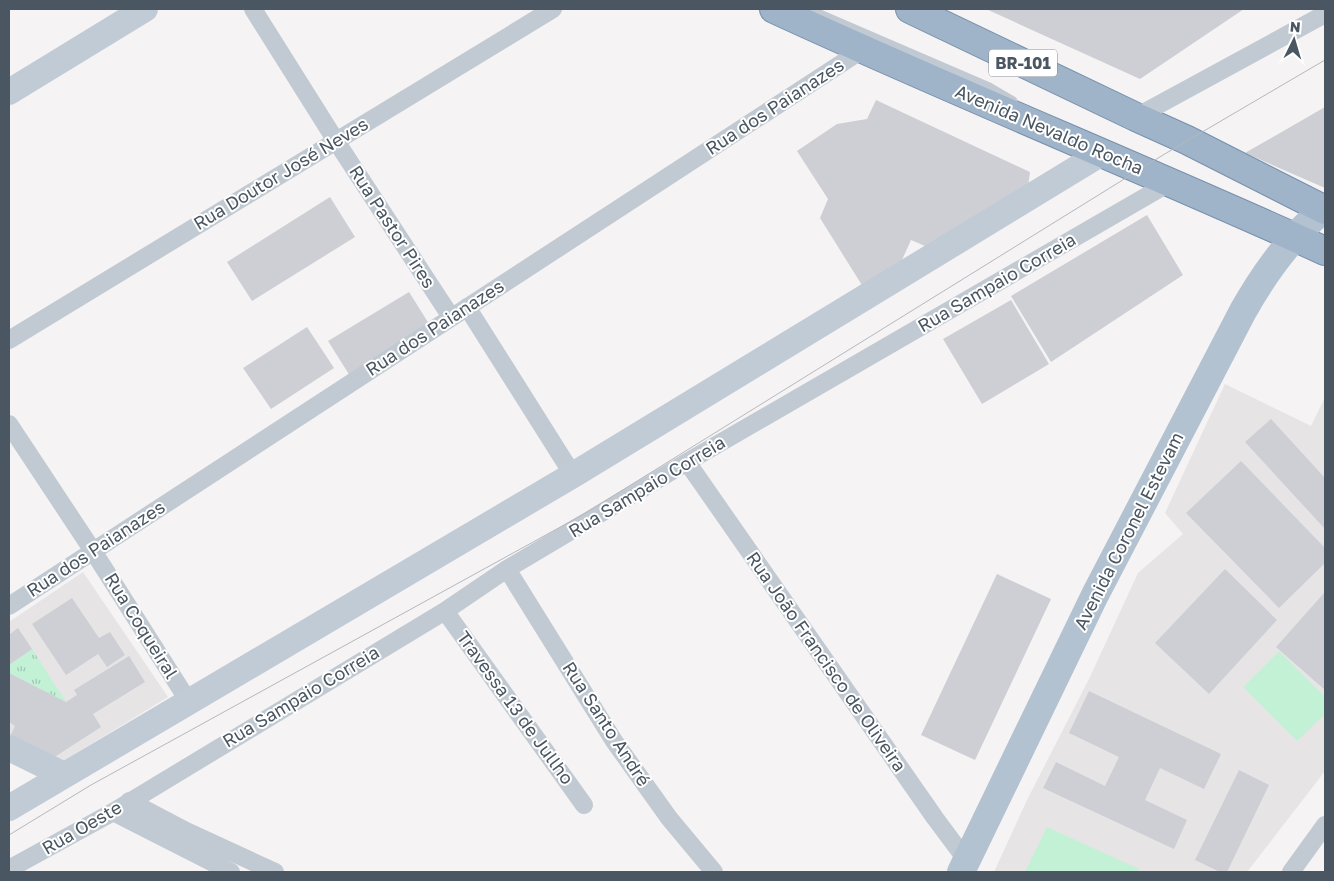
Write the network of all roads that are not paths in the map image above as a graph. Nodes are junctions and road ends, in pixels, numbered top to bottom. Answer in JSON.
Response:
{"nodes":[{"id":1,"x":145,"y":9,"type":"edge"},
{"id":2,"x":253,"y":9,"type":"edge"},
{"id":3,"x":553,"y":9,"type":"edge"},
{"id":4,"x":774,"y":9,"type":"edge"},
{"id":5,"x":808,"y":9,"type":"edge"},
{"id":6,"x":910,"y":9,"type":"edge"},
{"id":7,"x":1325,"y":14,"type":"edge"},
{"id":8,"x":862,"y":50,"type":"junction"},
{"id":9,"x":9,"y":92,"type":"edge"},
{"id":10,"x":1136,"y":118,"type":"junction"},
{"id":11,"x":336,"y":141,"type":"junction"},
{"id":12,"x":1076,"y":142,"type":"junction"},
{"id":13,"x":1102,"y":154,"type":"junction"},
{"id":14,"x":1171,"y":182,"type":"junction"},
{"id":15,"x":1325,"y":209,"type":"edge"},
{"id":16,"x":1295,"y":238,"type":"junction"},
{"id":17,"x":1325,"y":251,"type":"edge"},
{"id":18,"x":467,"y":307,"type":"junction"},
{"id":19,"x":451,"y":317,"type":"junction"},
{"id":20,"x":9,"y":340,"type":"edge"},
{"id":21,"x":9,"y":424,"type":"edge"},
{"id":22,"x":687,"y":462,"type":"junction"},
{"id":23,"x":573,"y":475,"type":"junction"},
{"id":24,"x":93,"y":551,"type":"junction"},
{"id":25,"x":508,"y":569,"type":"junction"},
{"id":26,"x":9,"y":606,"type":"edge"},
{"id":27,"x":445,"y":611,"type":"junction"},
{"id":28,"x":189,"y":702,"type":"junction"},
{"id":29,"x":9,"y":748,"type":"edge"},
{"id":30,"x":64,"y":775,"type":"junction"},
{"id":31,"x":15,"y":797,"type":"edge"},
{"id":32,"x":129,"y":801,"type":"junction"},
{"id":33,"x":584,"y":805,"type":"dead end"},
{"id":34,"x":113,"y":812,"type":"junction"},
{"id":35,"x":1325,"y":825,"type":"edge"},
{"id":36,"x":964,"y":867,"type":"edge"},
{"id":37,"x":9,"y":869,"type":"edge"},
{"id":38,"x":231,"y":872,"type":"edge"},
{"id":39,"x":275,"y":872,"type":"edge"},
{"id":40,"x":714,"y":872,"type":"edge"},
{"id":41,"x":1291,"y":872,"type":"edge"}],
"edges":[{"from":1,"to":9,"type":"main road"},
{"from":2,"to":11,"type":"street","name":"Rua Pastor Pires"},
{"from":3,"to":11,"type":"street","name":"Rua Doutor José Neves"},
{"from":4,"to":8,"type":"highway","name":"Avenida Nevaldo Rocha","number":"BR-101"},
{"from":5,"to":12,"type":"lane"},
{"from":6,"to":10,"type":"highway","number":"BR-101"},
{"from":7,"to":10,"type":"street"},
{"from":8,"to":12,"type":"highway","name":"Avenida Nevaldo Rocha","number":"BR-101"},
{"from":8,"to":18,"type":"street","name":"Rua dos Paianazes"},
{"from":10,"to":15,"type":"highway","number":"BR-101"},
{"from":11,"to":19,"type":"street","name":"Rua Pastor Pires"},
{"from":11,"to":20,"type":"street","name":"Rua Doutor José Neves"},
{"from":12,"to":13,"type":"highway","name":"Avenida Nevaldo Rocha","number":"BR-101"},
{"from":13,"to":14,"type":"highway","name":"Avenida Nevaldo Rocha","number":"BR-101"},
{"from":13,"to":23,"type":"main road"},
{"from":14,"to":16,"type":"highway","name":"Avenida Nevaldo Rocha","number":"BR-101"},
{"from":14,"to":22,"type":"street","name":"Rua Sampaio Correia"},
{"from":15,"to":16,"type":"main road","name":"Avenida Coronel Estevam"},
{"from":16,"to":17,"type":"highway","name":"Avenida Nevaldo Rocha","number":"BR-101"},
{"from":16,"to":36,"type":"main road","name":"Avenida Coronel Estevam"},
{"from":18,"to":19,"type":"street","name":"Rua dos Paianazes"},
{"from":18,"to":23,"type":"street"},
{"from":19,"to":24,"type":"street","name":"Rua dos Paianazes"},
{"from":21,"to":24,"type":"street","name":"Rua Coqueiral"},
{"from":22,"to":25,"type":"street","name":"Rua Sampaio Correia"},
{"from":22,"to":36,"type":"street","name":"Rua João Francisco de Oliveira"},
{"from":23,"to":28,"type":"main road"},
{"from":24,"to":26,"type":"street","name":"Rua dos Paianazes"},
{"from":24,"to":28,"type":"street","name":"Rua Coqueiral"},
{"from":25,"to":27,"type":"street","name":"Rua Sampaio Correia"},
{"from":25,"to":40,"type":"street","name":"Rua Santo André"},
{"from":27,"to":32,"type":"street","name":"Rua Sampaio Correia"},
{"from":27,"to":33,"type":"street","name":"Travessa 13 de Jullho"},
{"from":28,"to":30,"type":"main road"},
{"from":29,"to":30,"type":"main road"},
{"from":30,"to":31,"type":"main road"},
{"from":32,"to":34,"type":"street","name":"Rua Oeste"},
{"from":32,"to":39,"type":"street"},
{"from":34,"to":37,"type":"street","name":"Rua Oeste"},
{"from":34,"to":38,"type":"street"},
{"from":35,"to":41,"type":"street"}]}
